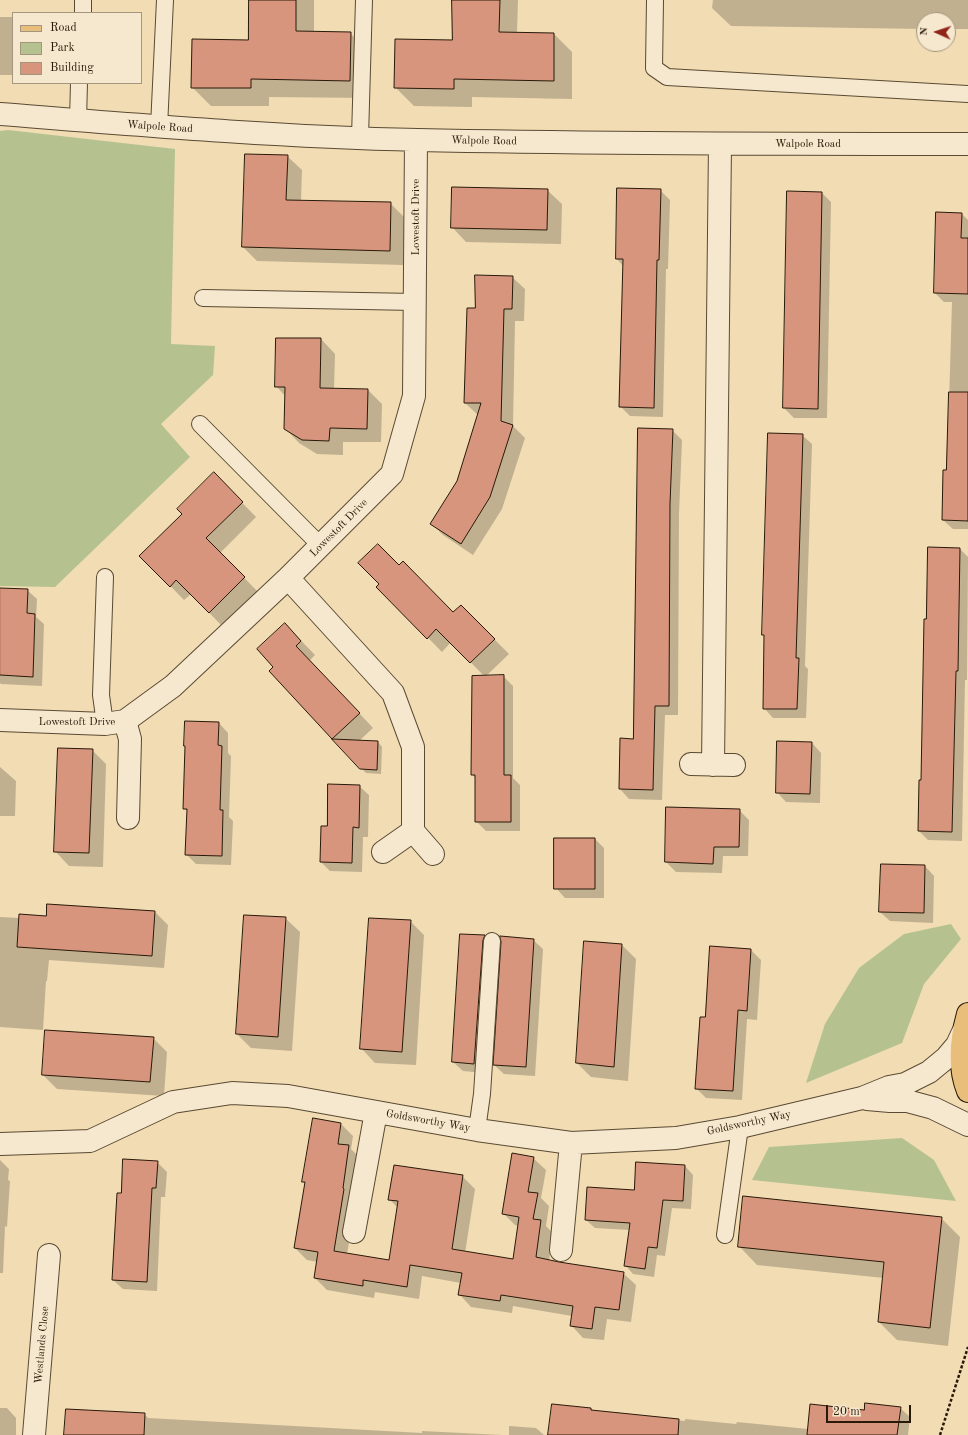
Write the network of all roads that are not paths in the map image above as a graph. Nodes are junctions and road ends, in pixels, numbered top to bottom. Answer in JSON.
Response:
{"nodes":[{"id":1,"x":84,"y":0,"type":"edge"},
{"id":2,"x":165,"y":0,"type":"edge"},
{"id":3,"x":364,"y":0,"type":"edge"},
{"id":4,"x":655,"y":0,"type":"edge"},
{"id":5,"x":83,"y":12,"type":"edge"},
{"id":6,"x":79,"y":84,"type":"edge"},
{"id":7,"x":968,"y":94,"type":"edge"},
{"id":8,"x":0,"y":114,"type":"edge"},
{"id":9,"x":78,"y":120,"type":"junction"},
{"id":10,"x":158,"y":126,"type":"junction"},
{"id":11,"x":360,"y":137,"type":"junction"},
{"id":12,"x":416,"y":140,"type":"junction"},
{"id":13,"x":720,"y":144,"type":"junction"},
{"id":14,"x":968,"y":144,"type":"edge"},
{"id":15,"x":203,"y":298,"type":"dead end"},
{"id":16,"x":415,"y":302,"type":"junction"},
{"id":17,"x":200,"y":424,"type":"dead end"},
{"id":18,"x":322,"y":546,"type":"junction"},
{"id":19,"x":105,"y":577,"type":"dead end"},
{"id":20,"x":288,"y":578,"type":"junction"},
{"id":21,"x":0,"y":720,"type":"edge"},
{"id":22,"x":115,"y":723,"type":"junction"},
{"id":23,"x":691,"y":764,"type":"dead end"},
{"id":24,"x":713,"y":765,"type":"junction"},
{"id":25,"x":734,"y":765,"type":"dead end"},
{"id":26,"x":128,"y":818,"type":"dead end"},
{"id":27,"x":412,"y":831,"type":"junction"},
{"id":28,"x":383,"y":852,"type":"dead end"},
{"id":29,"x":433,"y":854,"type":"dead end"},
{"id":30,"x":492,"y":941,"type":"dead end"},
{"id":31,"x":966,"y":1022,"type":"edge"},
{"id":32,"x":968,"y":1091,"type":"edge"},
{"id":33,"x":862,"y":1098,"type":"junction"},
{"id":34,"x":376,"y":1112,"type":"junction"},
{"id":35,"x":968,"y":1125,"type":"edge"},
{"id":36,"x":740,"y":1127,"type":"junction"},
{"id":37,"x":477,"y":1130,"type":"junction"},
{"id":38,"x":571,"y":1143,"type":"junction"},
{"id":39,"x":0,"y":1144,"type":"edge"},
{"id":40,"x":354,"y":1232,"type":"dead end"},
{"id":41,"x":725,"y":1235,"type":"dead end"},
{"id":42,"x":561,"y":1250,"type":"dead end"},
{"id":43,"x":49,"y":1255,"type":"dead end"},
{"id":44,"x":34,"y":1435,"type":"edge"}],
"edges":[{"from":1,"to":5,"type":"lane"},
{"from":2,"to":10,"type":"lane"},
{"from":3,"to":11,"type":"lane"},
{"from":4,"to":7,"type":"lane"},
{"from":6,"to":9,"type":"lane"},
{"from":8,"to":9,"type":"street","name":"Walpole Road"},
{"from":9,"to":10,"type":"street","name":"Walpole Road"},
{"from":10,"to":11,"type":"street","name":"Walpole Road"},
{"from":11,"to":12,"type":"street","name":"Walpole Road"},
{"from":12,"to":13,"type":"street","name":"Walpole Road"},
{"from":12,"to":16,"type":"street","name":"Lowestoft Drive"},
{"from":13,"to":14,"type":"street","name":"Walpole Road"},
{"from":13,"to":24,"type":"street"},
{"from":15,"to":16,"type":"lane"},
{"from":16,"to":18,"type":"street","name":"Lowestoft Drive"},
{"from":17,"to":18,"type":"lane"},
{"from":18,"to":20,"type":"street","name":"Lowestoft Drive"},
{"from":19,"to":22,"type":"lane"},
{"from":20,"to":22,"type":"street","name":"Lowestoft Drive"},
{"from":20,"to":27,"type":"street"},
{"from":21,"to":22,"type":"street","name":"Lowestoft Drive"},
{"from":22,"to":26,"type":"street"},
{"from":23,"to":24,"type":"street"},
{"from":24,"to":25,"type":"street"},
{"from":27,"to":28,"type":"street"},
{"from":27,"to":29,"type":"street"},
{"from":30,"to":37,"type":"lane"},
{"from":31,"to":32,"type":"main road"},
{"from":31,"to":33,"type":"street","name":"Goldsworthy Way"},
{"from":33,"to":35,"type":"street","name":"Goldsworthy Way"},
{"from":33,"to":36,"type":"street","name":"Goldsworthy Way"},
{"from":34,"to":37,"type":"street","name":"Goldsworthy Way"},
{"from":34,"to":39,"type":"street","name":"Goldsworthy Way"},
{"from":34,"to":40,"type":"street"},
{"from":36,"to":38,"type":"street","name":"Goldsworthy Way"},
{"from":36,"to":41,"type":"lane"},
{"from":37,"to":38,"type":"street","name":"Goldsworthy Way"},
{"from":38,"to":42,"type":"street"},
{"from":43,"to":44,"type":"street","name":"Westlands Close"}]}
